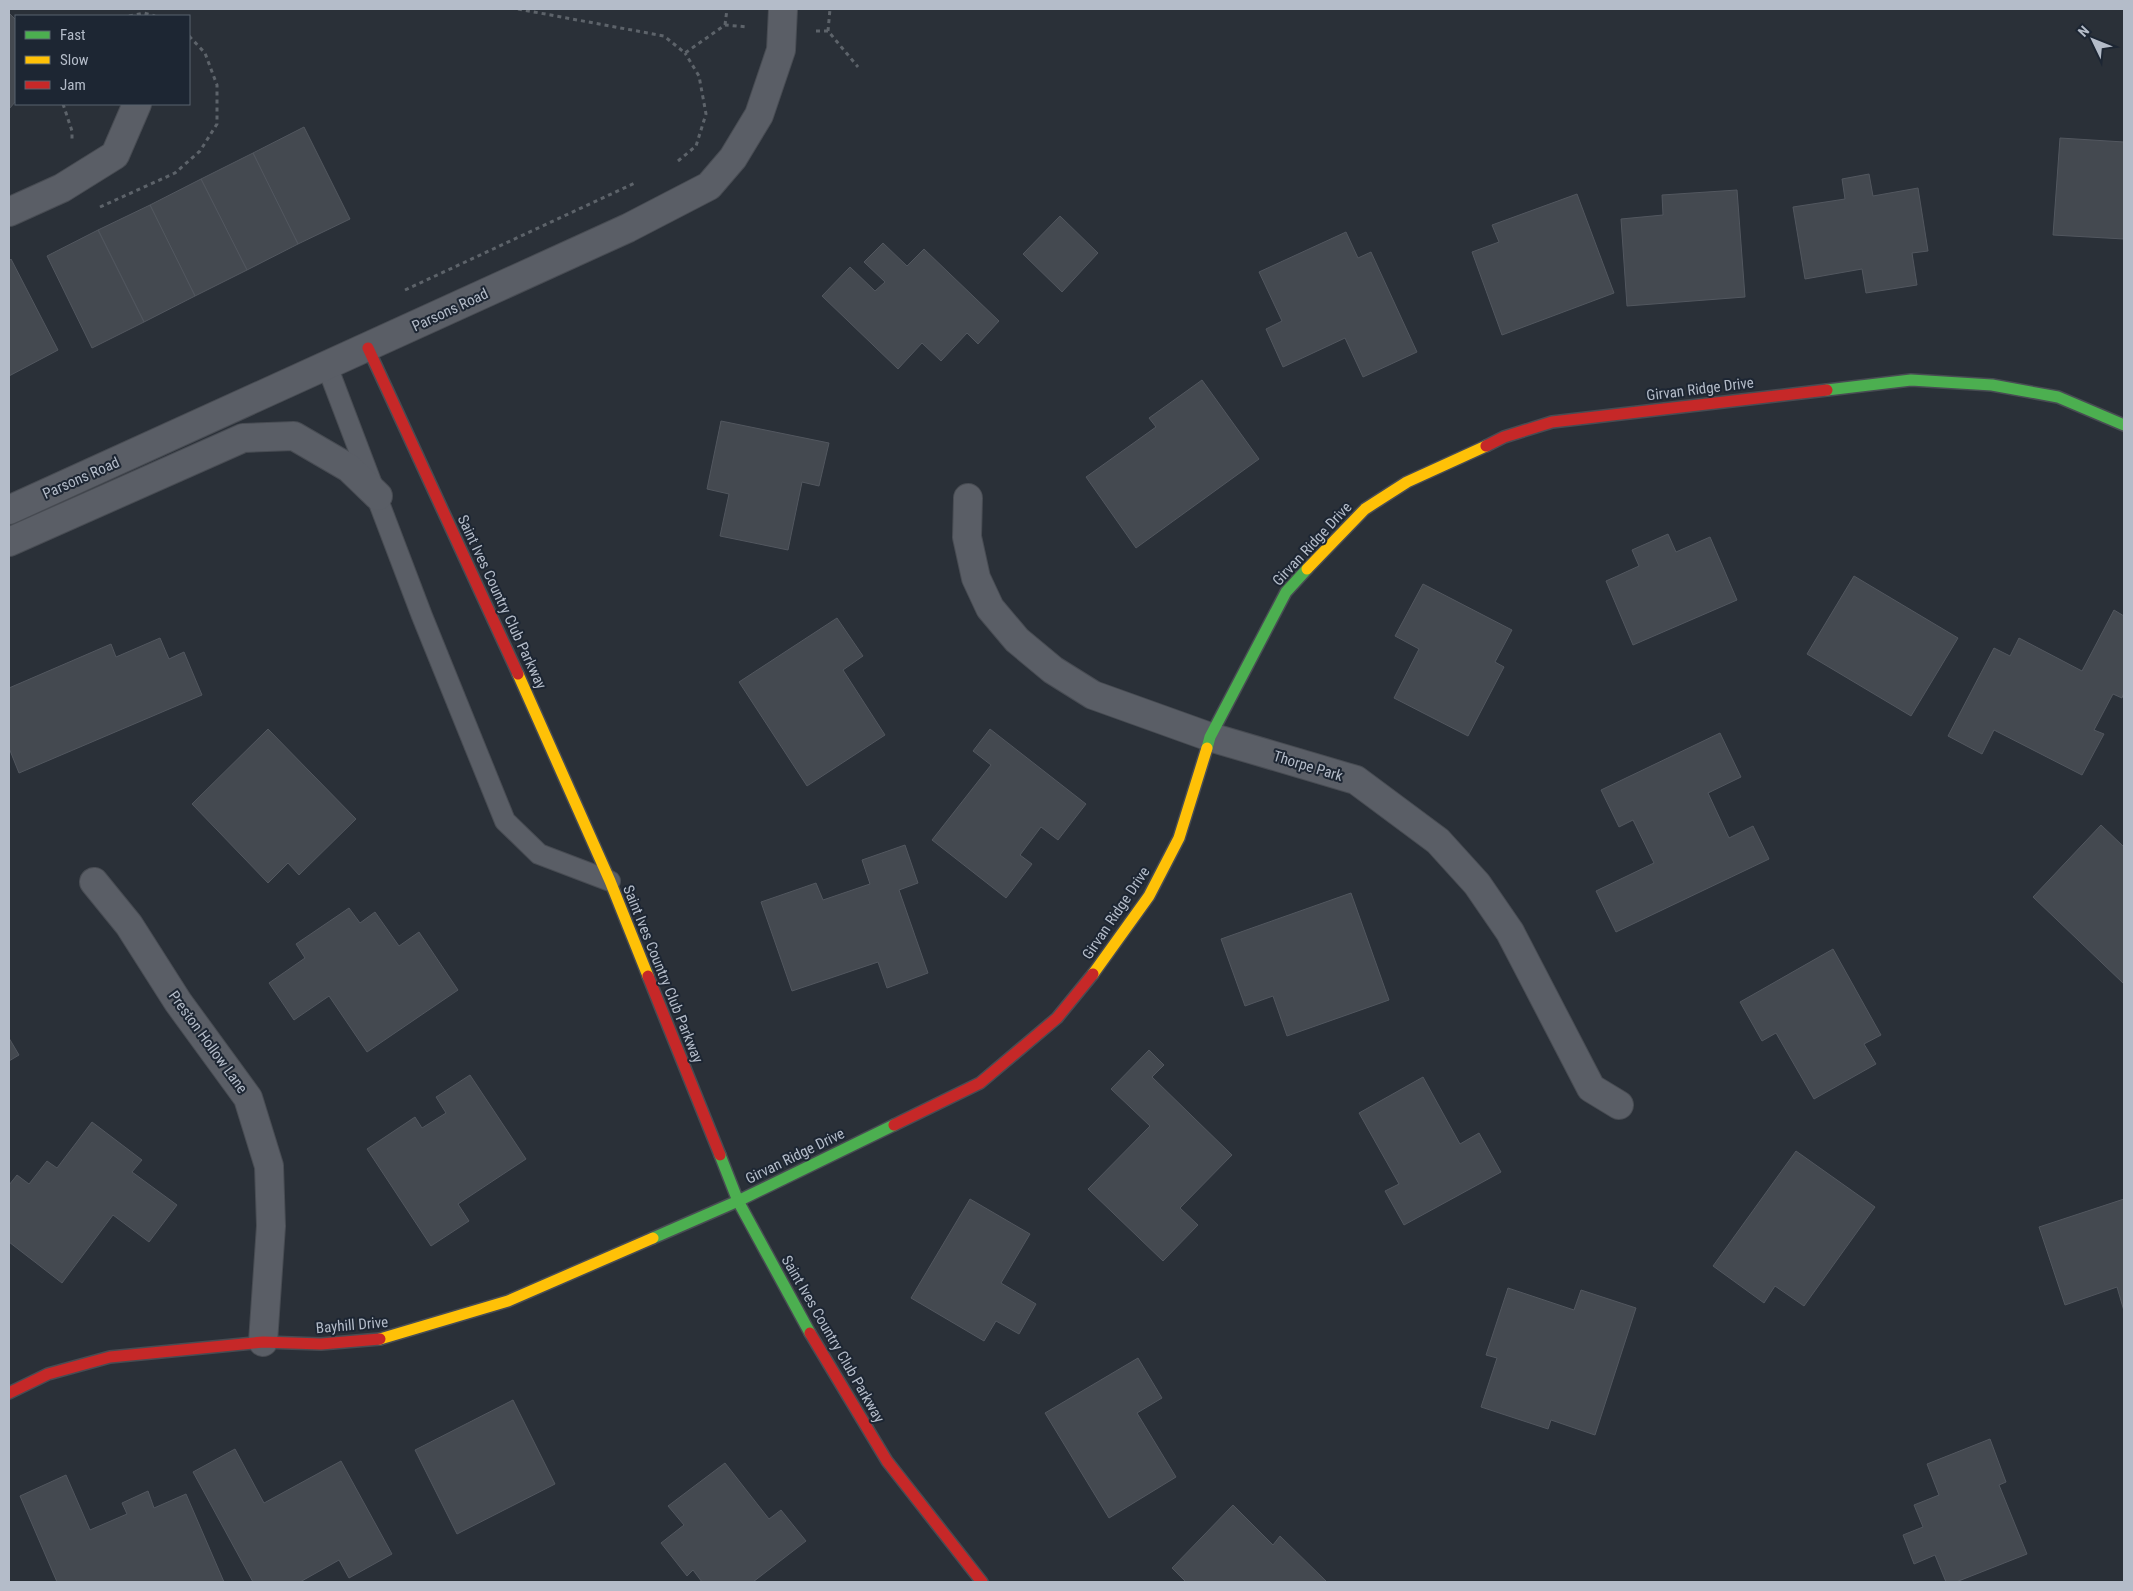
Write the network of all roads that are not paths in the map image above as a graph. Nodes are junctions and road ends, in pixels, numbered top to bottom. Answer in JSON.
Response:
{"nodes":[{"id":1,"x":783,"y":20,"type":"edge"},
{"id":2,"x":137,"y":105,"type":"edge"},
{"id":3,"x":9,"y":212,"type":"edge"},
{"id":4,"x":368,"y":348,"type":"junction"},
{"id":5,"x":327,"y":366,"type":"junction"},
{"id":6,"x":2124,"y":424,"type":"edge"},
{"id":7,"x":378,"y":496,"type":"junction"},
{"id":8,"x":968,"y":498,"type":"dead end"},
{"id":9,"x":9,"y":510,"type":"edge"},
{"id":10,"x":9,"y":542,"type":"edge"},
{"id":11,"x":1210,"y":736,"type":"junction"},
{"id":12,"x":610,"y":881,"type":"junction"},
{"id":13,"x":94,"y":882,"type":"dead end"},
{"id":14,"x":1619,"y":1105,"type":"dead end"},
{"id":15,"x":738,"y":1200,"type":"junction"},
{"id":16,"x":263,"y":1342,"type":"junction"},
{"id":17,"x":9,"y":1393,"type":"edge"},
{"id":18,"x":982,"y":1582,"type":"edge"}],
"edges":[{"from":1,"to":4,"type":"street","name":"Parsons Road"},
{"from":2,"to":3,"type":"street"},
{"from":4,"to":5,"type":"street","name":"Parsons Road"},
{"from":4,"to":12,"type":"street","name":"Saint Ives Country Club Parkway"},
{"from":5,"to":7,"type":"lane"},
{"from":5,"to":9,"type":"street","name":"Parsons Road"},
{"from":6,"to":11,"type":"street","name":"Girvan Ridge Drive"},
{"from":7,"to":10,"type":"street","name":"Parsons Road"},
{"from":7,"to":12,"type":"lane"},
{"from":8,"to":11,"type":"street","name":"Thorpe Park"},
{"from":11,"to":14,"type":"street","name":"Thorpe Park"},
{"from":11,"to":15,"type":"street","name":"Girvan Ridge Drive"},
{"from":12,"to":15,"type":"street","name":"Saint Ives Country Club Parkway"},
{"from":13,"to":16,"type":"street","name":"Preston Hollow Lane"},
{"from":15,"to":16,"type":"street","name":"Bayhill Drive"},
{"from":15,"to":18,"type":"street","name":"Saint Ives Country Club Parkway"},
{"from":16,"to":17,"type":"street","name":"Bayhill Drive"}]}
